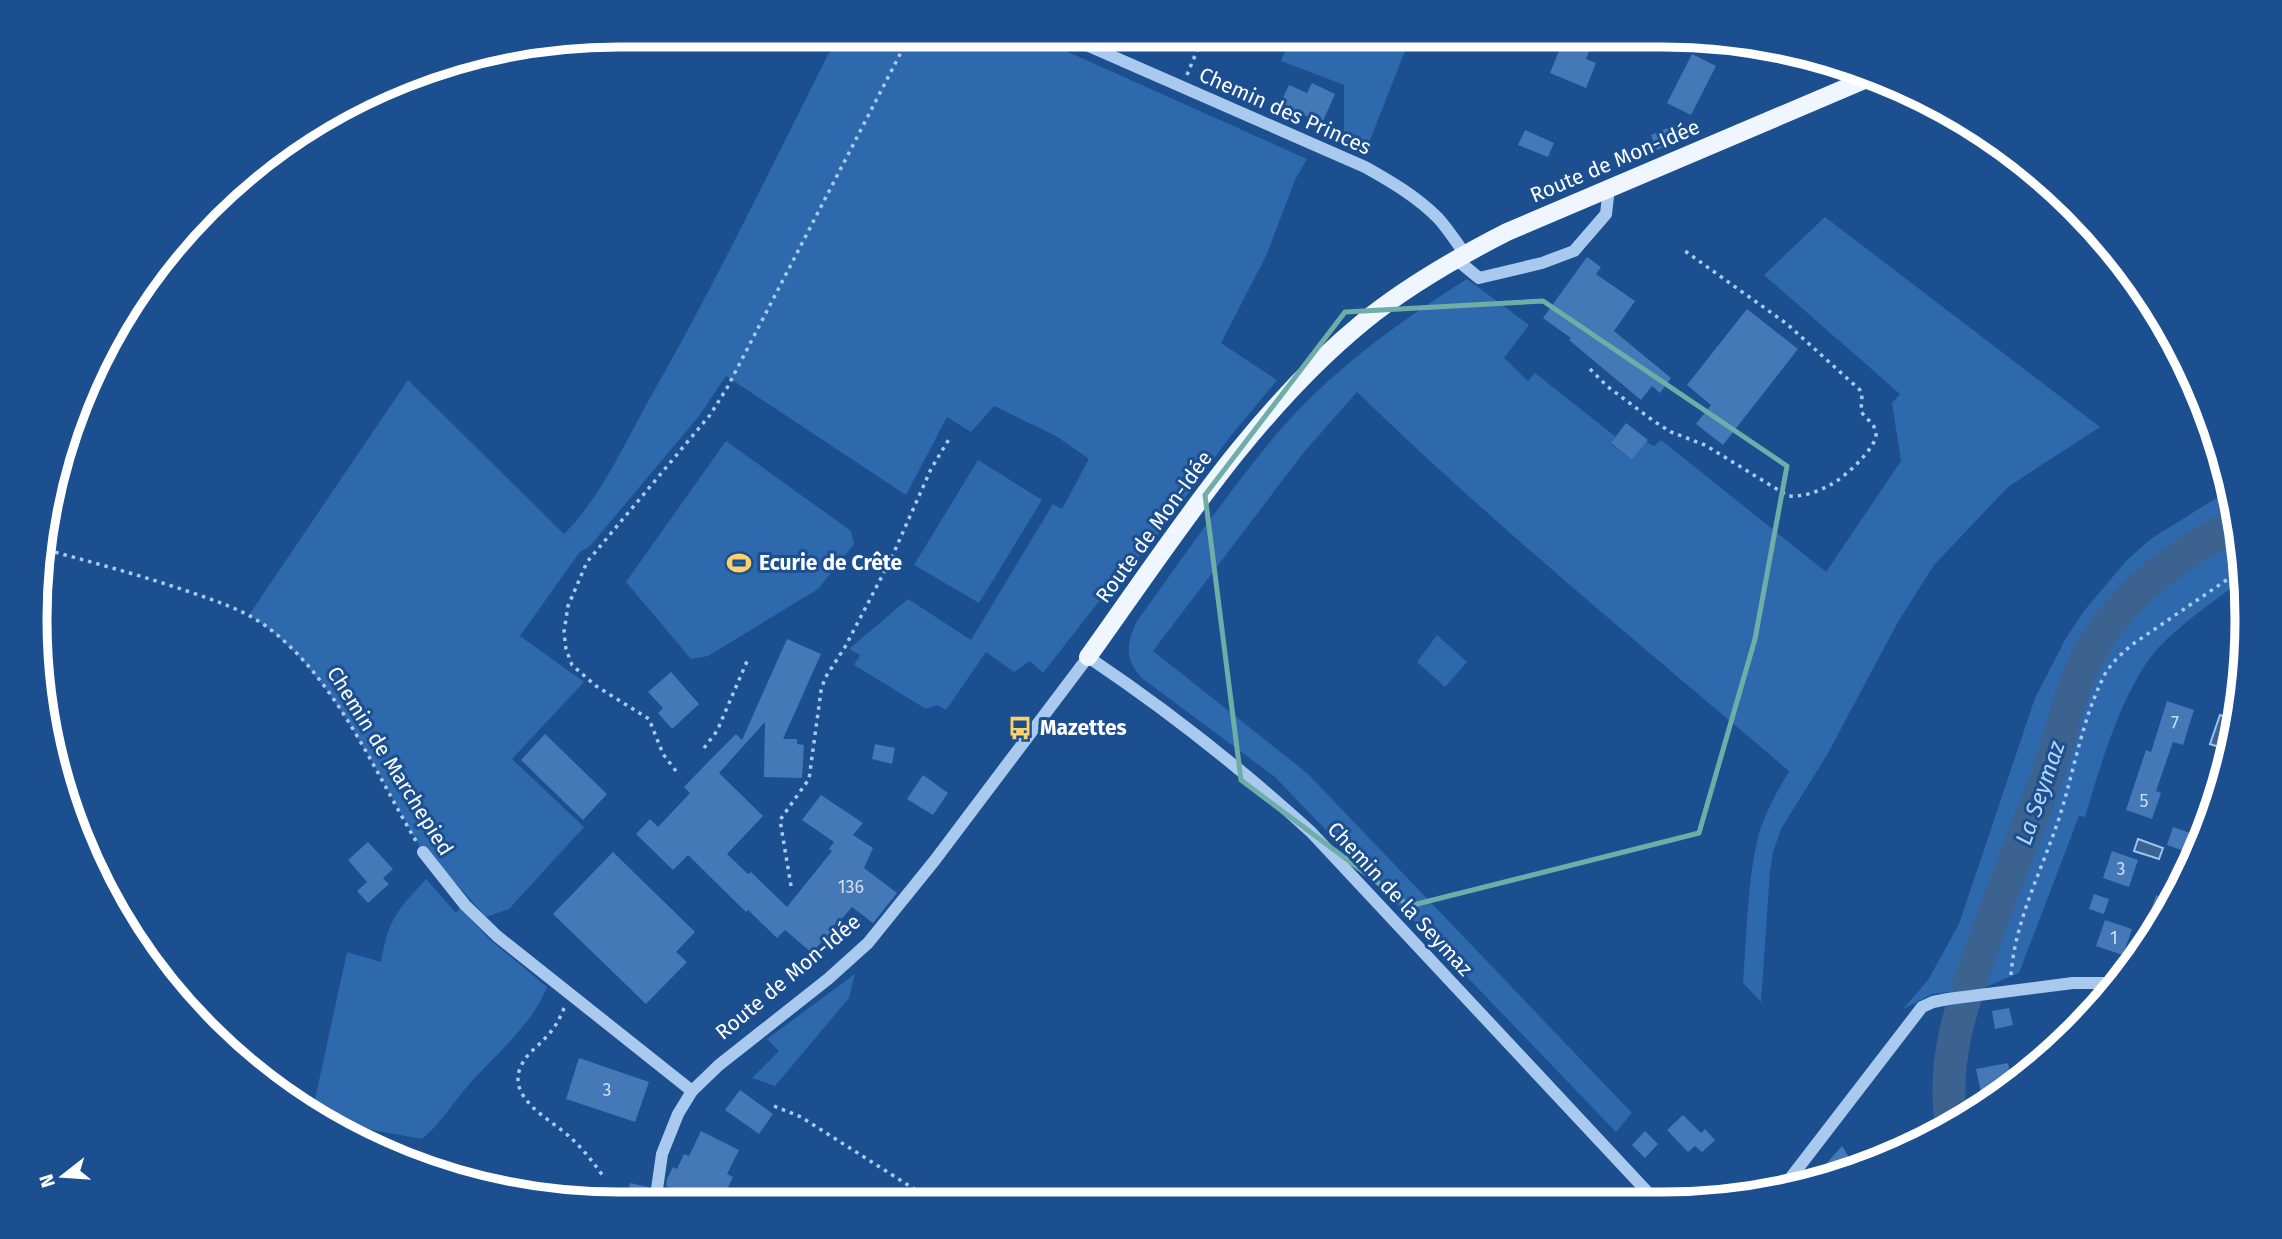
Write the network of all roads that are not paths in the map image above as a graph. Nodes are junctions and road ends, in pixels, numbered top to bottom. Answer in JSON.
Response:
{"nodes":[{"id":1,"x":1091,"y":47,"type":"edge"},
{"id":2,"x":1858,"y":83,"type":"edge"},
{"id":3,"x":1609,"y":188,"type":"junction"},
{"id":4,"x":1461,"y":256,"type":"junction"},
{"id":5,"x":1088,"y":657,"type":"junction"},
{"id":6,"x":423,"y":852,"type":"road end"},
{"id":7,"x":2104,"y":983,"type":"edge"},
{"id":8,"x":692,"y":1091,"type":"junction"},
{"id":9,"x":1791,"y":1177,"type":"edge"},
{"id":10,"x":657,"y":1192,"type":"edge"},
{"id":11,"x":1647,"y":1192,"type":"edge"}],
"edges":[{"from":1,"to":4,"type":"street","name":"Chemin des Princes"},
{"from":2,"to":3,"type":"main road","name":"Route de Mon-Idée"},
{"from":3,"to":4,"type":"main road","name":"Route de Mon-Idée"},
{"from":3,"to":4,"type":"street"},
{"from":4,"to":5,"type":"main road","name":"Route de Mon-Idée"},
{"from":5,"to":8,"type":"street","name":"Route de Mon-Idée"},
{"from":5,"to":11,"type":"street","name":"Chemin de la Seymaz"},
{"from":6,"to":8,"type":"street","name":"Chemin de Marchepied"},
{"from":7,"to":9,"type":"street"},
{"from":8,"to":10,"type":"street","name":"Route de Mon-Idée"}]}
